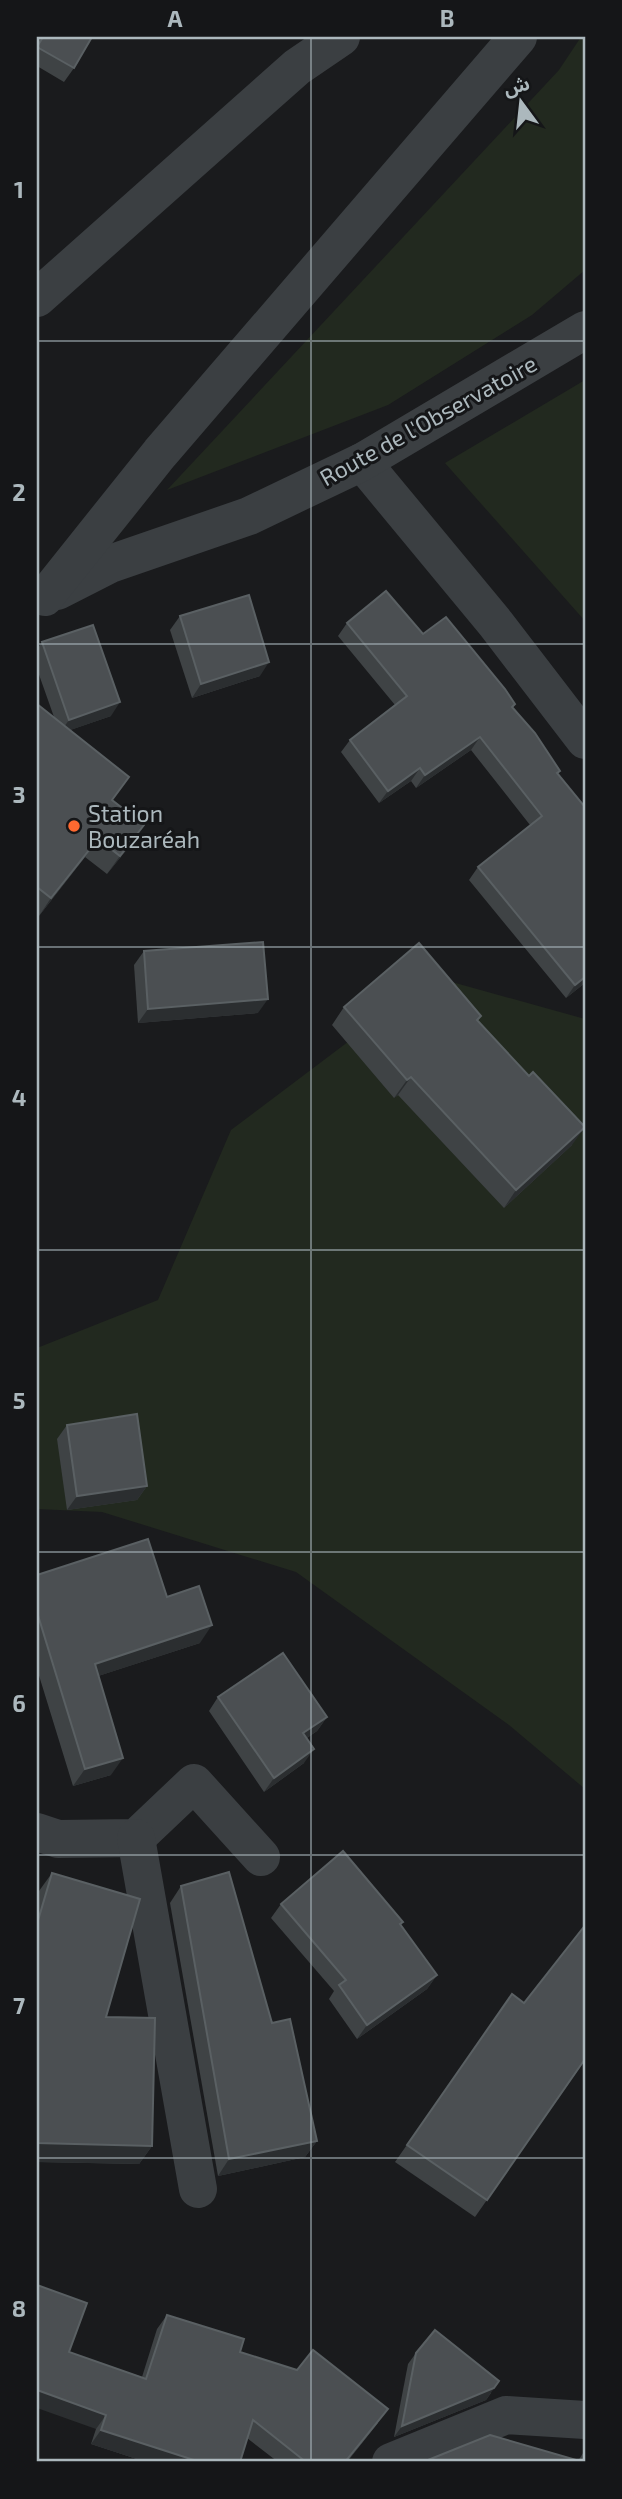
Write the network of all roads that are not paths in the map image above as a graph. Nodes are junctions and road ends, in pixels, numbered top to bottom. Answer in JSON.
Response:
{"nodes":[{"id":1,"x":341,"y":37,"type":"edge"},
{"id":2,"x":518,"y":37,"type":"edge"},
{"id":3,"x":37,"y":298,"type":"edge"},
{"id":4,"x":585,"y":330,"type":"edge"},
{"id":5,"x":362,"y":462,"type":"junction"},
{"id":6,"x":41,"y":599,"type":"edge"},
{"id":7,"x":585,"y":740,"type":"edge"},
{"id":8,"x":37,"y":1832,"type":"edge"},
{"id":9,"x":136,"y":1838,"type":"junction"},
{"id":10,"x":261,"y":1857,"type":"dead end"},
{"id":11,"x":198,"y":2189,"type":"dead end"},
{"id":12,"x":585,"y":2420,"type":"edge"},
{"id":13,"x":391,"y":2462,"type":"edge"}],
"edges":[{"from":1,"to":3,"type":"street"},
{"from":2,"to":6,"type":"street"},
{"from":4,"to":5,"type":"street","name":"Route de l'Observatoire"},
{"from":5,"to":6,"type":"street","name":"Route de l'Observatoire"},
{"from":5,"to":7,"type":"street"},
{"from":8,"to":9,"type":"street"},
{"from":9,"to":10,"type":"street"},
{"from":9,"to":11,"type":"street"},
{"from":12,"to":13,"type":"street"}]}
